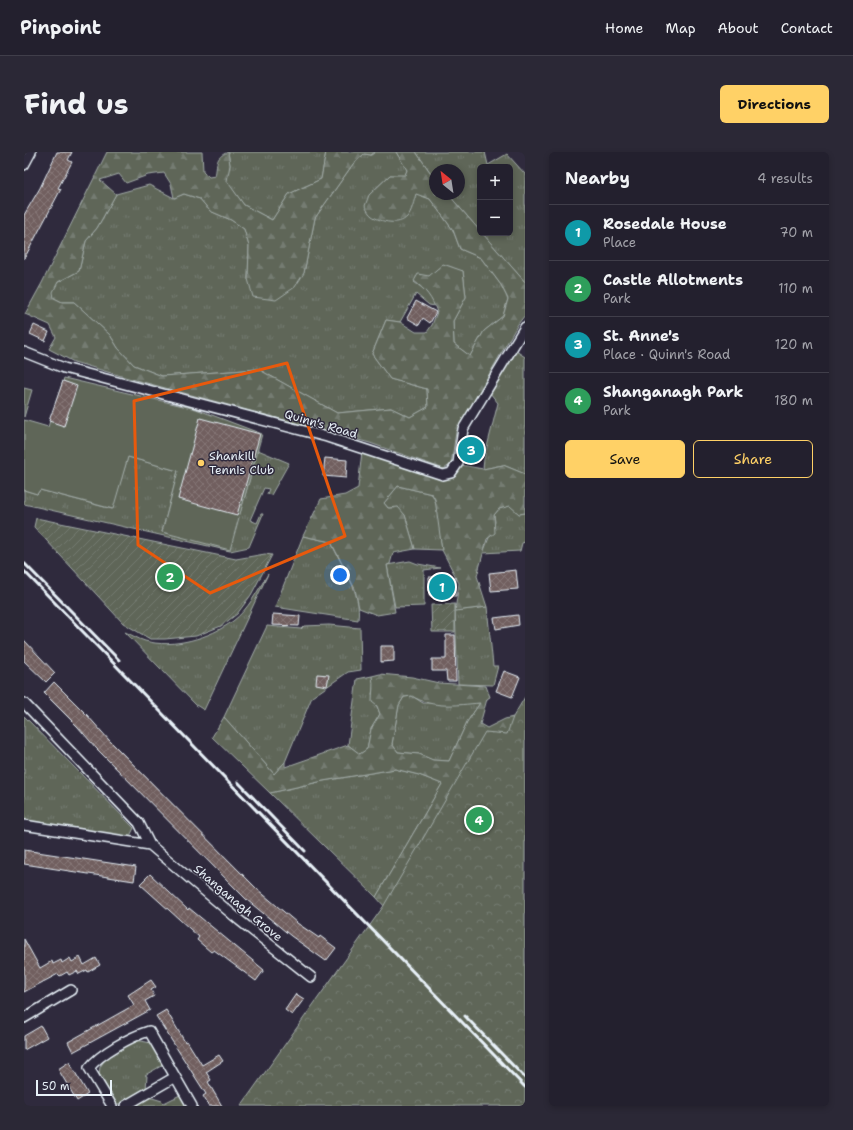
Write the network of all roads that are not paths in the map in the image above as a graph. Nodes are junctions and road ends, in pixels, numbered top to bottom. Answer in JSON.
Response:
{"nodes":[{"id":1,"x":31,"y":152,"type":"edge"},
{"id":2,"x":24,"y":165,"type":"edge"},
{"id":3,"x":525,"y":327,"type":"edge"},
{"id":4,"x":24,"y":352,"type":"edge"},
{"id":5,"x":24,"y":703,"type":"edge"},
{"id":6,"x":24,"y":825,"type":"edge"},
{"id":7,"x":150,"y":845,"type":"junction"},
{"id":8,"x":311,"y":977,"type":"dead end"},
{"id":9,"x":71,"y":990,"type":"dead end"},
{"id":10,"x":24,"y":1018,"type":"edge"},
{"id":11,"x":175,"y":1077,"type":"junction"},
{"id":12,"x":112,"y":1106,"type":"edge"},
{"id":13,"x":125,"y":1106,"type":"edge"},
{"id":14,"x":192,"y":1106,"type":"edge"}],
"edges":[{"from":1,"to":2,"type":"street"},
{"from":3,"to":4,"type":"street","name":"Quinn's Road"},
{"from":5,"to":7,"type":"street","name":"Shanganagh Grove"},
{"from":6,"to":7,"type":"street"},
{"from":7,"to":8,"type":"street","name":"Shanganagh Grove"},
{"from":9,"to":10,"type":"street"},
{"from":11,"to":12,"type":"street"},
{"from":11,"to":13,"type":"street"},
{"from":11,"to":14,"type":"street"}]}
